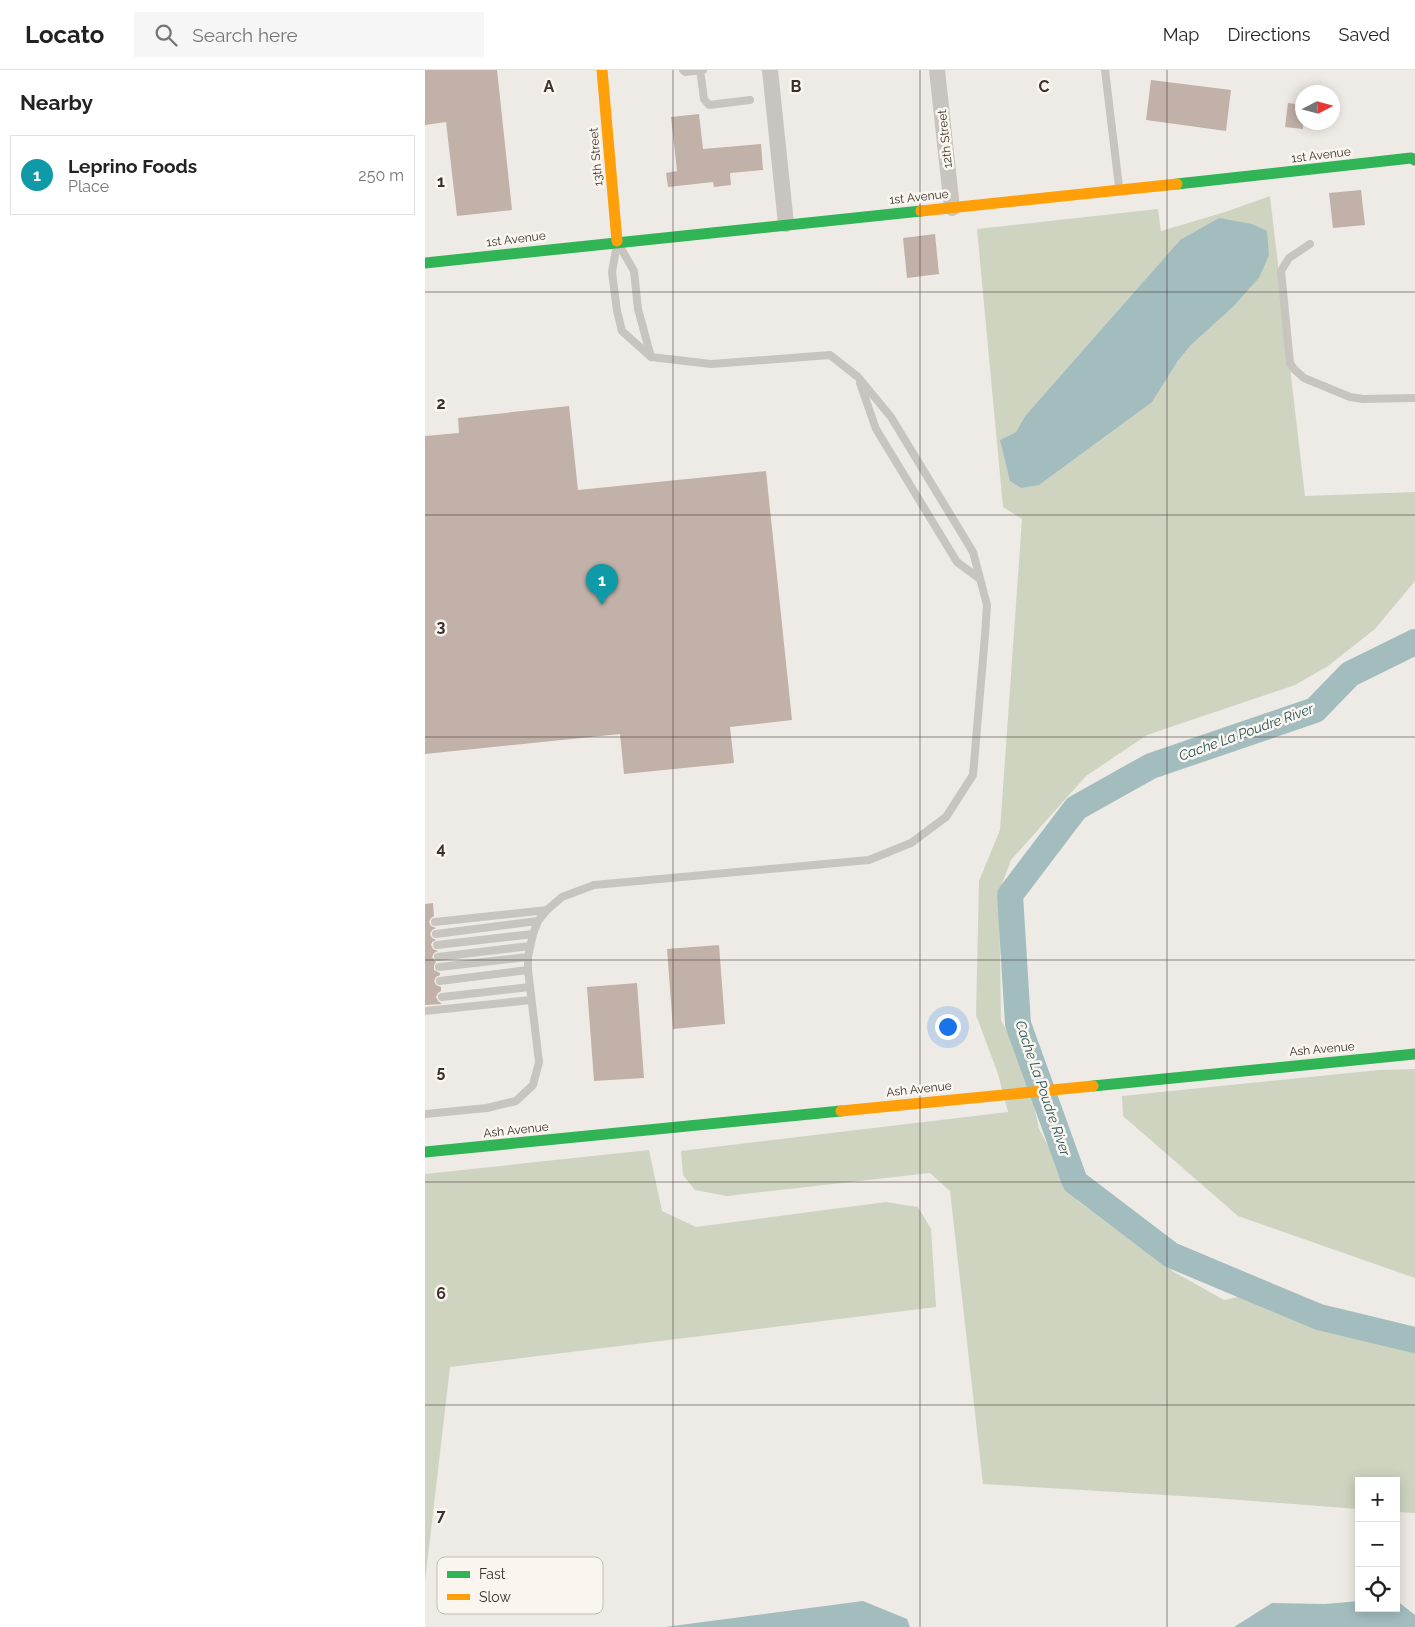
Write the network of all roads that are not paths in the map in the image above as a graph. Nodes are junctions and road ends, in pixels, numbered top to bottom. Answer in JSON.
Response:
{"nodes":[{"id":1,"x":602,"y":70,"type":"edge"},
{"id":2,"x":683,"y":70,"type":"edge"},
{"id":3,"x":702,"y":70,"type":"edge"},
{"id":4,"x":770,"y":70,"type":"edge"},
{"id":5,"x":937,"y":70,"type":"edge"},
{"id":6,"x":1105,"y":70,"type":"edge"},
{"id":7,"x":749,"y":100,"type":"dead end"},
{"id":8,"x":1415,"y":160,"type":"edge"},
{"id":9,"x":1120,"y":190,"type":"junction"},
{"id":10,"x":952,"y":208,"type":"junction"},
{"id":11,"x":786,"y":224,"type":"junction"},
{"id":12,"x":617,"y":241,"type":"junction"},
{"id":13,"x":1310,"y":244,"type":"dead end"},
{"id":14,"x":425,"y":263,"type":"edge"},
{"id":15,"x":651,"y":357,"type":"junction"},
{"id":16,"x":858,"y":377,"type":"junction"},
{"id":17,"x":1415,"y":398,"type":"edge"},
{"id":18,"x":979,"y":579,"type":"junction"},
{"id":19,"x":547,"y":910,"type":"junction"},
{"id":20,"x":538,"y":921,"type":"junction"},
{"id":21,"x":435,"y":922,"type":"dead end"},
{"id":22,"x":436,"y":934,"type":"dead end"},
{"id":23,"x":533,"y":934,"type":"junction"},
{"id":24,"x":437,"y":945,"type":"dead end"},
{"id":25,"x":530,"y":946,"type":"junction"},
{"id":26,"x":528,"y":956,"type":"junction"},
{"id":27,"x":438,"y":957,"type":"dead end"},
{"id":28,"x":439,"y":967,"type":"dead end"},
{"id":29,"x":528,"y":970,"type":"junction"},
{"id":30,"x":441,"y":980,"type":"dead end"},
{"id":31,"x":530,"y":987,"type":"junction"},
{"id":32,"x":442,"y":997,"type":"dead end"},
{"id":33,"x":531,"y":1000,"type":"junction"},
{"id":34,"x":425,"y":1011,"type":"edge"},
{"id":35,"x":1415,"y":1054,"type":"edge"},
{"id":36,"x":425,"y":1114,"type":"edge"},
{"id":37,"x":425,"y":1152,"type":"edge"}],
"edges":[{"from":1,"to":12,"type":"street","name":"13th Street"},
{"from":2,"to":3,"type":"lane"},
{"from":3,"to":7,"type":"lane"},
{"from":4,"to":11,"type":"street"},
{"from":5,"to":10,"type":"street","name":"12th Street"},
{"from":6,"to":9,"type":"lane"},
{"from":8,"to":9,"type":"street","name":"1st Avenue"},
{"from":9,"to":10,"type":"street","name":"1st Avenue"},
{"from":10,"to":11,"type":"street","name":"1st Avenue"},
{"from":11,"to":12,"type":"street","name":"1st Avenue"},
{"from":12,"to":14,"type":"street","name":"1st Avenue"},
{"from":12,"to":15,"type":"lane"},
{"from":12,"to":15,"type":"lane"},
{"from":13,"to":17,"type":"lane"},
{"from":15,"to":16,"type":"lane"},
{"from":16,"to":18,"type":"lane"},
{"from":16,"to":18,"type":"lane"},
{"from":18,"to":19,"type":"lane"},
{"from":19,"to":20,"type":"lane"},
{"from":19,"to":21,"type":"lane"},
{"from":20,"to":22,"type":"lane"},
{"from":20,"to":23,"type":"lane"},
{"from":23,"to":24,"type":"lane"},
{"from":23,"to":25,"type":"lane"},
{"from":25,"to":26,"type":"lane"},
{"from":25,"to":27,"type":"lane"},
{"from":26,"to":28,"type":"lane"},
{"from":26,"to":29,"type":"lane"},
{"from":29,"to":30,"type":"lane"},
{"from":29,"to":31,"type":"lane"},
{"from":31,"to":32,"type":"lane"},
{"from":31,"to":33,"type":"lane"},
{"from":33,"to":34,"type":"lane"},
{"from":33,"to":36,"type":"lane"},
{"from":35,"to":37,"type":"street","name":"Ash Avenue"}]}
